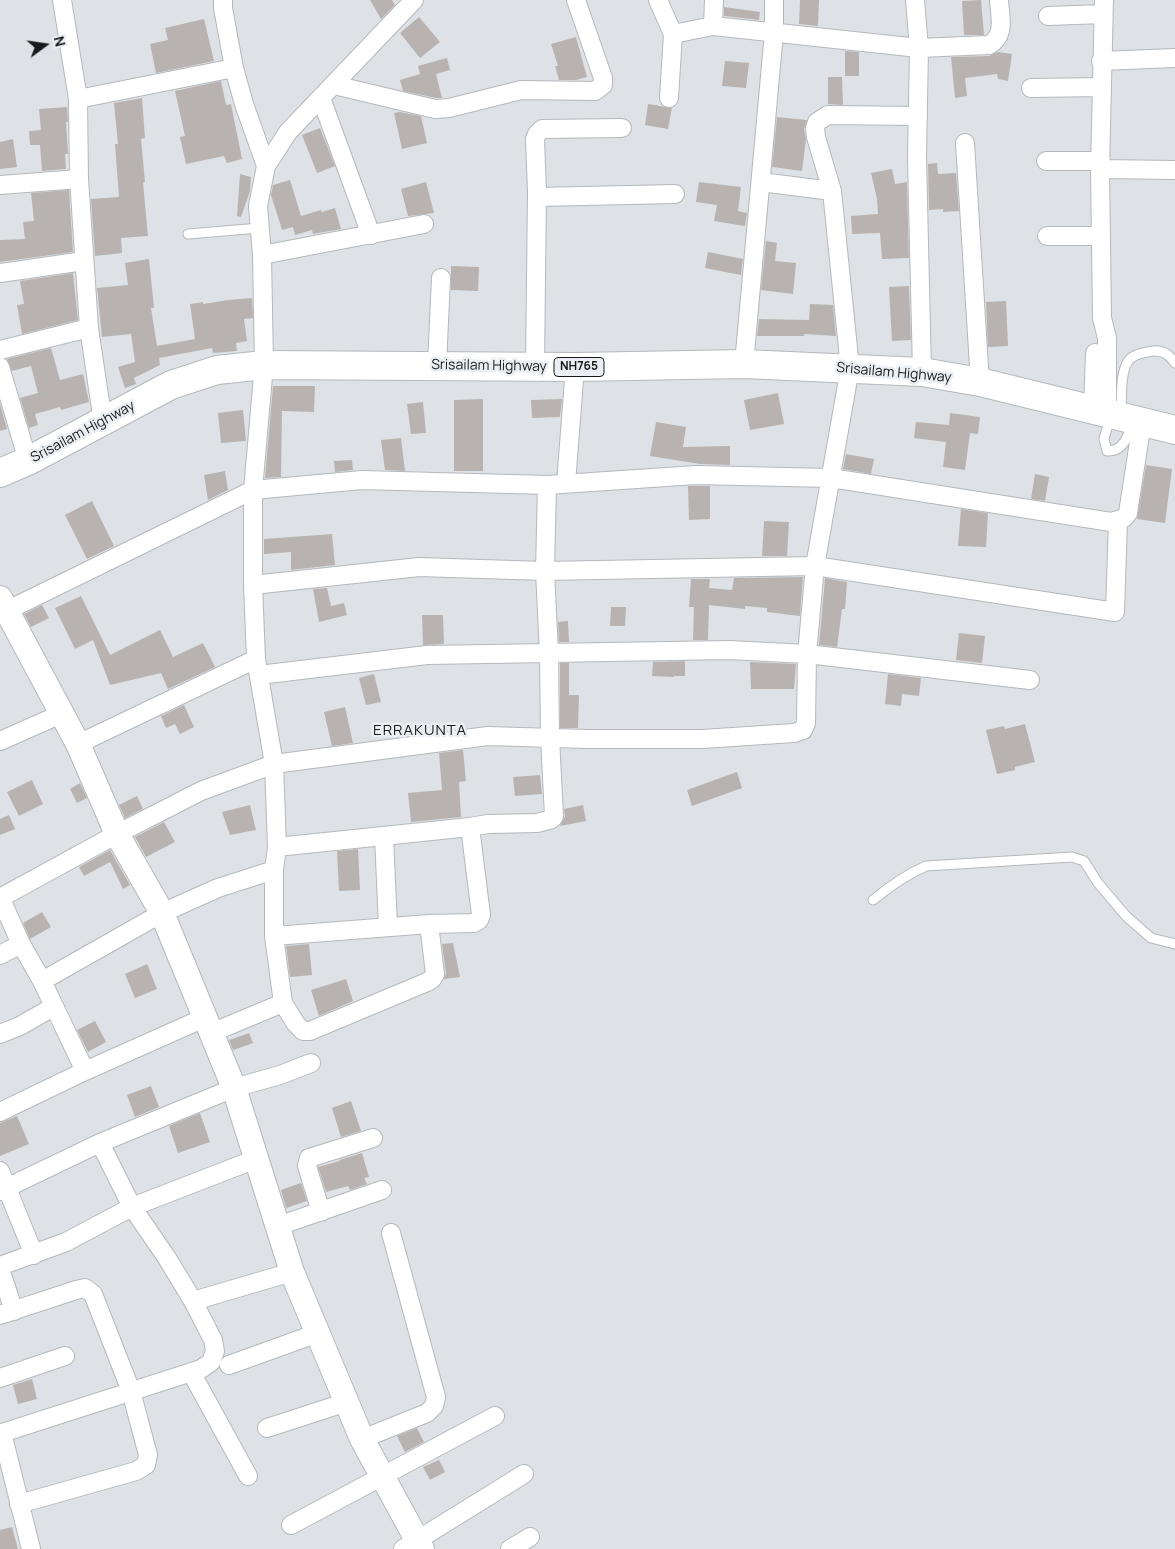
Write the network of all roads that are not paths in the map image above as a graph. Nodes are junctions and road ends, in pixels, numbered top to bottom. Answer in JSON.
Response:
{"nodes":[{"id":1,"x":62,"y":0,"type":"edge"},
{"id":2,"x":223,"y":0,"type":"edge"},
{"id":3,"x":414,"y":0,"type":"edge"},
{"id":4,"x":576,"y":0,"type":"edge"},
{"id":5,"x":658,"y":0,"type":"edge"},
{"id":6,"x":714,"y":0,"type":"edge"},
{"id":7,"x":774,"y":0,"type":"edge"},
{"id":8,"x":915,"y":0,"type":"edge"},
{"id":9,"x":999,"y":0,"type":"edge"},
{"id":10,"x":1103,"y":7,"type":"edge"},
{"id":11,"x":1048,"y":16,"type":"dead end"},
{"id":12,"x":713,"y":26,"type":"junction"},
{"id":13,"x":774,"y":32,"type":"junction"},
{"id":14,"x":673,"y":34,"type":"junction"},
{"id":15,"x":919,"y":48,"type":"junction"},
{"id":16,"x":1175,"y":58,"type":"edge"},
{"id":17,"x":1101,"y":61,"type":"junction"},
{"id":18,"x":234,"y":68,"type":"junction"},
{"id":19,"x":334,"y":85,"type":"junction"},
{"id":20,"x":1102,"y":87,"type":"junction"},
{"id":21,"x":1031,"y":88,"type":"dead end"},
{"id":22,"x":322,"y":98,"type":"junction"},
{"id":23,"x":669,"y":98,"type":"dead end"},
{"id":24,"x":78,"y":99,"type":"junction"},
{"id":25,"x":918,"y":116,"type":"junction"},
{"id":26,"x":622,"y":128,"type":"dead end"},
{"id":27,"x":965,"y":143,"type":"dead end"},
{"id":28,"x":1046,"y":161,"type":"dead end"},
{"id":29,"x":1100,"y":165,"type":"junction"},
{"id":30,"x":266,"y":166,"type":"junction"},
{"id":31,"x":1175,"y":170,"type":"edge"},
{"id":32,"x":79,"y":179,"type":"junction"},
{"id":33,"x":761,"y":182,"type":"junction"},
{"id":34,"x":0,"y":185,"type":"edge"},
{"id":35,"x":832,"y":191,"type":"junction"},
{"id":36,"x":675,"y":194,"type":"dead end"},
{"id":37,"x":537,"y":197,"type":"junction"},
{"id":38,"x":424,"y":224,"type":"dead end"},
{"id":39,"x":260,"y":228,"type":"junction"},
{"id":40,"x":188,"y":234,"type":"dead end"},
{"id":41,"x":370,"y":235,"type":"junction"},
{"id":42,"x":1047,"y":236,"type":"dead end"},
{"id":43,"x":1101,"y":236,"type":"junction"},
{"id":44,"x":262,"y":255,"type":"junction"},
{"id":45,"x":84,"y":261,"type":"junction"},
{"id":46,"x":0,"y":273,"type":"edge"},
{"id":47,"x":441,"y":278,"type":"dead end"},
{"id":48,"x":89,"y":328,"type":"junction"},
{"id":49,"x":0,"y":350,"type":"edge"},
{"id":50,"x":1175,"y":363,"type":"edge"},
{"id":51,"x":744,"y":364,"type":"junction"},
{"id":52,"x":437,"y":365,"type":"junction"},
{"id":53,"x":264,"y":366,"type":"junction"},
{"id":54,"x":535,"y":366,"type":"junction"},
{"id":55,"x":0,"y":367,"type":"edge"},
{"id":56,"x":575,"y":367,"type":"junction"},
{"id":57,"x":850,"y":368,"type":"junction"},
{"id":58,"x":922,"y":372,"type":"junction"},
{"id":59,"x":980,"y":382,"type":"junction"},
{"id":60,"x":1118,"y":416,"type":"junction"},
{"id":61,"x":103,"y":422,"type":"junction"},
{"id":62,"x":1174,"y":427,"type":"edge"},
{"id":63,"x":28,"y":461,"type":"junction"},
{"id":64,"x":0,"y":473,"type":"edge"},
{"id":65,"x":831,"y":478,"type":"junction"},
{"id":66,"x":566,"y":483,"type":"junction"},
{"id":67,"x":547,"y":485,"type":"junction"},
{"id":68,"x":253,"y":490,"type":"junction"},
{"id":69,"x":1118,"y":521,"type":"junction"},
{"id":70,"x":815,"y":566,"type":"junction"},
{"id":71,"x":545,"y":571,"type":"junction"},
{"id":72,"x":253,"y":585,"type":"junction"},
{"id":73,"x":2,"y":607,"type":"edge"},
{"id":74,"x":549,"y":654,"type":"junction"},
{"id":75,"x":807,"y":654,"type":"junction"},
{"id":76,"x":257,"y":667,"type":"junction"},
{"id":77,"x":1030,"y":680,"type":"dead end"},
{"id":78,"x":61,"y":714,"type":"junction"},
{"id":79,"x":550,"y":738,"type":"junction"},
{"id":80,"x":0,"y":741,"type":"edge"},
{"id":81,"x":78,"y":744,"type":"junction"},
{"id":82,"x":274,"y":764,"type":"junction"},
{"id":83,"x":470,"y":827,"type":"junction"},
{"id":84,"x":116,"y":834,"type":"junction"},
{"id":85,"x":384,"y":836,"type":"junction"},
{"id":86,"x":277,"y":847,"type":"junction"},
{"id":87,"x":274,"y":870,"type":"junction"},
{"id":88,"x":873,"y":900,"type":"dead end"},
{"id":89,"x":2,"y":905,"type":"edge"},
{"id":90,"x":162,"y":913,"type":"junction"},
{"id":91,"x":429,"y":924,"type":"junction"},
{"id":92,"x":388,"y":927,"type":"junction"},
{"id":93,"x":274,"y":936,"type":"junction"},
{"id":94,"x":21,"y":944,"type":"junction"},
{"id":95,"x":1175,"y":944,"type":"edge"},
{"id":96,"x":0,"y":955,"type":"edge"},
{"id":97,"x":42,"y":982,"type":"junction"},
{"id":98,"x":283,"y":1003,"type":"junction"},
{"id":99,"x":53,"y":1007,"type":"junction"},
{"id":100,"x":208,"y":1025,"type":"junction"},
{"id":101,"x":0,"y":1034,"type":"edge"},
{"id":102,"x":311,"y":1064,"type":"dead end"},
{"id":103,"x":84,"y":1071,"type":"junction"},
{"id":104,"x":234,"y":1088,"type":"junction"},
{"id":105,"x":0,"y":1112,"type":"edge"},
{"id":106,"x":373,"y":1138,"type":"dead end"},
{"id":107,"x":100,"y":1143,"type":"junction"},
{"id":108,"x":256,"y":1159,"type":"junction"},
{"id":109,"x":0,"y":1170,"type":"edge"},
{"id":110,"x":4,"y":1190,"type":"edge"},
{"id":111,"x":382,"y":1190,"type":"dead end"},
{"id":112,"x":132,"y":1207,"type":"junction"},
{"id":113,"x":321,"y":1212,"type":"junction"},
{"id":114,"x":278,"y":1226,"type":"junction"},
{"id":115,"x":391,"y":1233,"type":"dead end"},
{"id":116,"x":34,"y":1254,"type":"junction"},
{"id":117,"x":0,"y":1268,"type":"edge"},
{"id":118,"x":292,"y":1272,"type":"junction"},
{"id":119,"x":193,"y":1300,"type":"junction"},
{"id":120,"x":7,"y":1313,"type":"edge"},
{"id":121,"x":318,"y":1333,"type":"junction"},
{"id":122,"x":65,"y":1356,"type":"dead end"},
{"id":123,"x":229,"y":1365,"type":"dead end"},
{"id":124,"x":191,"y":1372,"type":"junction"},
{"id":125,"x":0,"y":1378,"type":"edge"},
{"id":126,"x":131,"y":1392,"type":"junction"},
{"id":127,"x":347,"y":1402,"type":"junction"},
{"id":128,"x":495,"y":1416,"type":"dead end"},
{"id":129,"x":267,"y":1428,"type":"dead end"},
{"id":130,"x":1,"y":1431,"type":"edge"},
{"id":131,"x":362,"y":1439,"type":"junction"},
{"id":132,"x":524,"y":1474,"type":"dead end"},
{"id":133,"x":248,"y":1476,"type":"dead end"},
{"id":134,"x":382,"y":1477,"type":"junction"},
{"id":135,"x":19,"y":1504,"type":"junction"},
{"id":136,"x":291,"y":1526,"type":"dead end"},
{"id":137,"x":530,"y":1537,"type":"dead end"},
{"id":138,"x":414,"y":1546,"type":"edge"},
{"id":139,"x":30,"y":1549,"type":"edge"},
{"id":140,"x":510,"y":1549,"type":"edge"}],
"edges":[{"from":1,"to":24,"type":"street"},
{"from":2,"to":18,"type":"street"},
{"from":3,"to":19,"type":"street"},
{"from":4,"to":19,"type":"street"},
{"from":5,"to":14,"type":"street"},
{"from":6,"to":12,"type":"street"},
{"from":7,"to":13,"type":"street"},
{"from":8,"to":15,"type":"street"},
{"from":9,"to":15,"type":"street"},
{"from":10,"to":11,"type":"street"},
{"from":10,"to":17,"type":"street"},
{"from":12,"to":13,"type":"street"},
{"from":12,"to":14,"type":"street"},
{"from":13,"to":15,"type":"street"},
{"from":13,"to":33,"type":"street"},
{"from":14,"to":23,"type":"street"},
{"from":15,"to":25,"type":"street"},
{"from":16,"to":17,"type":"street"},
{"from":17,"to":20,"type":"street"},
{"from":18,"to":24,"type":"street"},
{"from":18,"to":30,"type":"street"},
{"from":19,"to":22,"type":"street"},
{"from":20,"to":21,"type":"street"},
{"from":20,"to":29,"type":"street"},
{"from":22,"to":30,"type":"street"},
{"from":22,"to":41,"type":"street"},
{"from":24,"to":32,"type":"street"},
{"from":25,"to":35,"type":"street"},
{"from":25,"to":58,"type":"street"},
{"from":26,"to":37,"type":"street"},
{"from":27,"to":59,"type":"street"},
{"from":28,"to":29,"type":"street"},
{"from":29,"to":31,"type":"street"},
{"from":29,"to":43,"type":"street"},
{"from":30,"to":39,"type":"street"},
{"from":32,"to":34,"type":"street"},
{"from":32,"to":45,"type":"street"},
{"from":33,"to":35,"type":"street"},
{"from":33,"to":51,"type":"street"},
{"from":35,"to":57,"type":"street"},
{"from":36,"to":37,"type":"street"},
{"from":37,"to":54,"type":"street"},
{"from":38,"to":41,"type":"street"},
{"from":39,"to":40,"type":"lane"},
{"from":39,"to":44,"type":"street"},
{"from":41,"to":44,"type":"street"},
{"from":42,"to":43,"type":"street"},
{"from":43,"to":60,"type":"street"},
{"from":44,"to":53,"type":"street"},
{"from":45,"to":46,"type":"street"},
{"from":45,"to":48,"type":"street"},
{"from":47,"to":52,"type":"street"},
{"from":48,"to":49,"type":"street"},
{"from":48,"to":61,"type":"street"},
{"from":50,"to":60,"type":"lane"},
{"from":51,"to":56,"type":"highway","name":"Srisailam Highway","number":"NH765"},
{"from":51,"to":57,"type":"highway","name":"Srisailam Highway","number":"NH765"},
{"from":52,"to":53,"type":"highway","name":"Srisailam Highway","number":"NH765"},
{"from":52,"to":54,"type":"highway","name":"Srisailam Highway","number":"NH765"},
{"from":53,"to":61,"type":"highway","name":"Srisailam Highway","number":"NH765"},
{"from":53,"to":68,"type":"street"},
{"from":54,"to":56,"type":"highway","name":"Srisailam Highway","number":"NH765"},
{"from":55,"to":63,"type":"street"},
{"from":56,"to":66,"type":"street"},
{"from":57,"to":58,"type":"highway","name":"Srisailam Highway","number":"NH765"},
{"from":57,"to":65,"type":"street"},
{"from":58,"to":59,"type":"highway","name":"Srisailam Highway","number":"NH765"},
{"from":59,"to":60,"type":"highway","name":"Srisailam Highway","number":"NH765"},
{"from":60,"to":62,"type":"highway","name":"Srisailam Highway","number":"NH765"},
{"from":60,"to":69,"type":"street"},
{"from":61,"to":63,"type":"highway","name":"Srisailam Highway","number":"NH765"},
{"from":63,"to":64,"type":"highway","name":"Srisailam Highway","number":"NH765"},
{"from":65,"to":66,"type":"street"},
{"from":65,"to":69,"type":"street"},
{"from":65,"to":70,"type":"street"},
{"from":66,"to":67,"type":"street"},
{"from":67,"to":68,"type":"street"},
{"from":67,"to":71,"type":"street"},
{"from":68,"to":72,"type":"street"},
{"from":68,"to":73,"type":"street"},
{"from":69,"to":70,"type":"street"},
{"from":70,"to":71,"type":"street"},
{"from":70,"to":75,"type":"street"},
{"from":71,"to":72,"type":"street"},
{"from":71,"to":74,"type":"street"},
{"from":72,"to":76,"type":"street"},
{"from":73,"to":78,"type":"street"},
{"from":74,"to":75,"type":"street"},
{"from":74,"to":76,"type":"street"},
{"from":74,"to":79,"type":"street"},
{"from":75,"to":77,"type":"street"},
{"from":75,"to":79,"type":"street"},
{"from":76,"to":81,"type":"street"},
{"from":76,"to":82,"type":"street"},
{"from":78,"to":80,"type":"street"},
{"from":78,"to":81,"type":"street"},
{"from":79,"to":82,"type":"street"},
{"from":79,"to":83,"type":"street"},
{"from":81,"to":84,"type":"street"},
{"from":82,"to":84,"type":"street"},
{"from":82,"to":86,"type":"street"},
{"from":83,"to":85,"type":"street"},
{"from":83,"to":91,"type":"street"},
{"from":84,"to":89,"type":"street"},
{"from":84,"to":90,"type":"street"},
{"from":85,"to":86,"type":"street"},
{"from":85,"to":92,"type":"street"},
{"from":86,"to":87,"type":"street"},
{"from":87,"to":90,"type":"street"},
{"from":87,"to":93,"type":"street"},
{"from":88,"to":95,"type":"lane"},
{"from":89,"to":94,"type":"street"},
{"from":90,"to":97,"type":"street"},
{"from":90,"to":100,"type":"street"},
{"from":91,"to":92,"type":"street"},
{"from":91,"to":98,"type":"street"},
{"from":92,"to":93,"type":"street"},
{"from":93,"to":98,"type":"street"},
{"from":94,"to":96,"type":"street"},
{"from":94,"to":97,"type":"street"},
{"from":97,"to":99,"type":"street"},
{"from":98,"to":100,"type":"street"},
{"from":99,"to":101,"type":"street"},
{"from":99,"to":103,"type":"street"},
{"from":100,"to":103,"type":"street"},
{"from":100,"to":104,"type":"street"},
{"from":102,"to":104,"type":"street"},
{"from":103,"to":105,"type":"street"},
{"from":104,"to":107,"type":"street"},
{"from":104,"to":108,"type":"street"},
{"from":106,"to":113,"type":"street"},
{"from":107,"to":110,"type":"street"},
{"from":107,"to":112,"type":"street"},
{"from":108,"to":112,"type":"street"},
{"from":108,"to":114,"type":"street"},
{"from":109,"to":110,"type":"street"},
{"from":110,"to":116,"type":"street"},
{"from":111,"to":113,"type":"street"},
{"from":112,"to":116,"type":"street"},
{"from":112,"to":119,"type":"street"},
{"from":113,"to":114,"type":"street"},
{"from":114,"to":118,"type":"street"},
{"from":115,"to":131,"type":"street"},
{"from":116,"to":117,"type":"street"},
{"from":117,"to":120,"type":"street"},
{"from":118,"to":119,"type":"street"},
{"from":118,"to":121,"type":"street"},
{"from":119,"to":124,"type":"street"},
{"from":120,"to":126,"type":"street"},
{"from":121,"to":123,"type":"street"},
{"from":121,"to":127,"type":"street"},
{"from":122,"to":125,"type":"street"},
{"from":124,"to":126,"type":"street"},
{"from":124,"to":133,"type":"street"},
{"from":126,"to":130,"type":"street"},
{"from":126,"to":135,"type":"street"},
{"from":127,"to":129,"type":"street"},
{"from":127,"to":131,"type":"street"},
{"from":128,"to":134,"type":"street"},
{"from":130,"to":135,"type":"street"},
{"from":131,"to":134,"type":"street"},
{"from":132,"to":138,"type":"street"},
{"from":134,"to":136,"type":"street"},
{"from":134,"to":138,"type":"street"},
{"from":135,"to":139,"type":"street"},
{"from":137,"to":140,"type":"street"}]}
